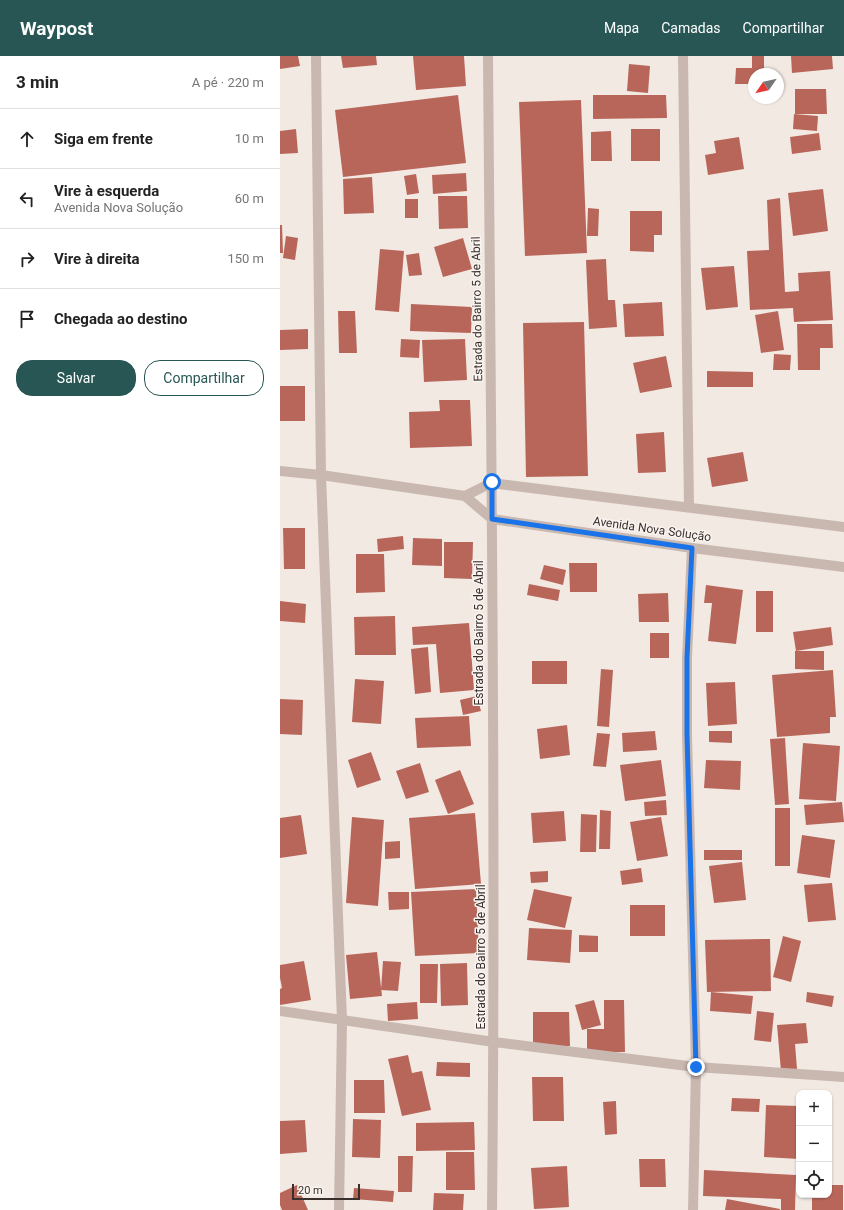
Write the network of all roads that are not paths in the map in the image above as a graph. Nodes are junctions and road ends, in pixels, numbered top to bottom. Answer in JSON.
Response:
{"nodes":[{"id":1,"x":316,"y":56,"type":"edge"},
{"id":2,"x":488,"y":56,"type":"edge"},
{"id":3,"x":683,"y":56,"type":"edge"},
{"id":4,"x":280,"y":472,"type":"edge"},
{"id":5,"x":321,"y":475,"type":"junction"},
{"id":6,"x":492,"y":482,"type":"junction"},
{"id":7,"x":465,"y":496,"type":"junction"},
{"id":8,"x":689,"y":507,"type":"junction"},
{"id":9,"x":492,"y":519,"type":"junction"},
{"id":10,"x":844,"y":526,"type":"edge"},
{"id":11,"x":692,"y":548,"type":"junction"},
{"id":12,"x":844,"y":567,"type":"edge"},
{"id":13,"x":280,"y":1011,"type":"edge"},
{"id":14,"x":342,"y":1020,"type":"junction"},
{"id":15,"x":494,"y":1042,"type":"junction"},
{"id":16,"x":696,"y":1067,"type":"junction"},
{"id":17,"x":844,"y":1077,"type":"edge"},
{"id":18,"x":339,"y":1210,"type":"edge"},
{"id":19,"x":492,"y":1210,"type":"edge"},
{"id":20,"x":693,"y":1210,"type":"edge"}],
"edges":[{"from":1,"to":5,"type":"street"},
{"from":2,"to":6,"type":"street","name":"Estrada do Bairro 5 de Abril"},
{"from":3,"to":8,"type":"street"},
{"from":4,"to":5,"type":"street"},
{"from":5,"to":7,"type":"street"},
{"from":5,"to":14,"type":"street"},
{"from":6,"to":7,"type":"street"},
{"from":6,"to":8,"type":"street"},
{"from":6,"to":9,"type":"street","name":"Estrada do Bairro 5 de Abril"},
{"from":7,"to":9,"type":"street"},
{"from":8,"to":10,"type":"street"},
{"from":9,"to":11,"type":"street","name":"Avenida Nova Solução"},
{"from":9,"to":15,"type":"street","name":"Estrada do Bairro 5 de Abril"},
{"from":11,"to":12,"type":"street","name":"Avenida Nova Solução"},
{"from":11,"to":16,"type":"street"},
{"from":13,"to":14,"type":"street"},
{"from":14,"to":15,"type":"street"},
{"from":14,"to":18,"type":"street"},
{"from":15,"to":16,"type":"street"},
{"from":15,"to":19,"type":"street","name":"Estrada do Bairro 5 de Abril"},
{"from":16,"to":17,"type":"street"},
{"from":16,"to":20,"type":"street"}]}
